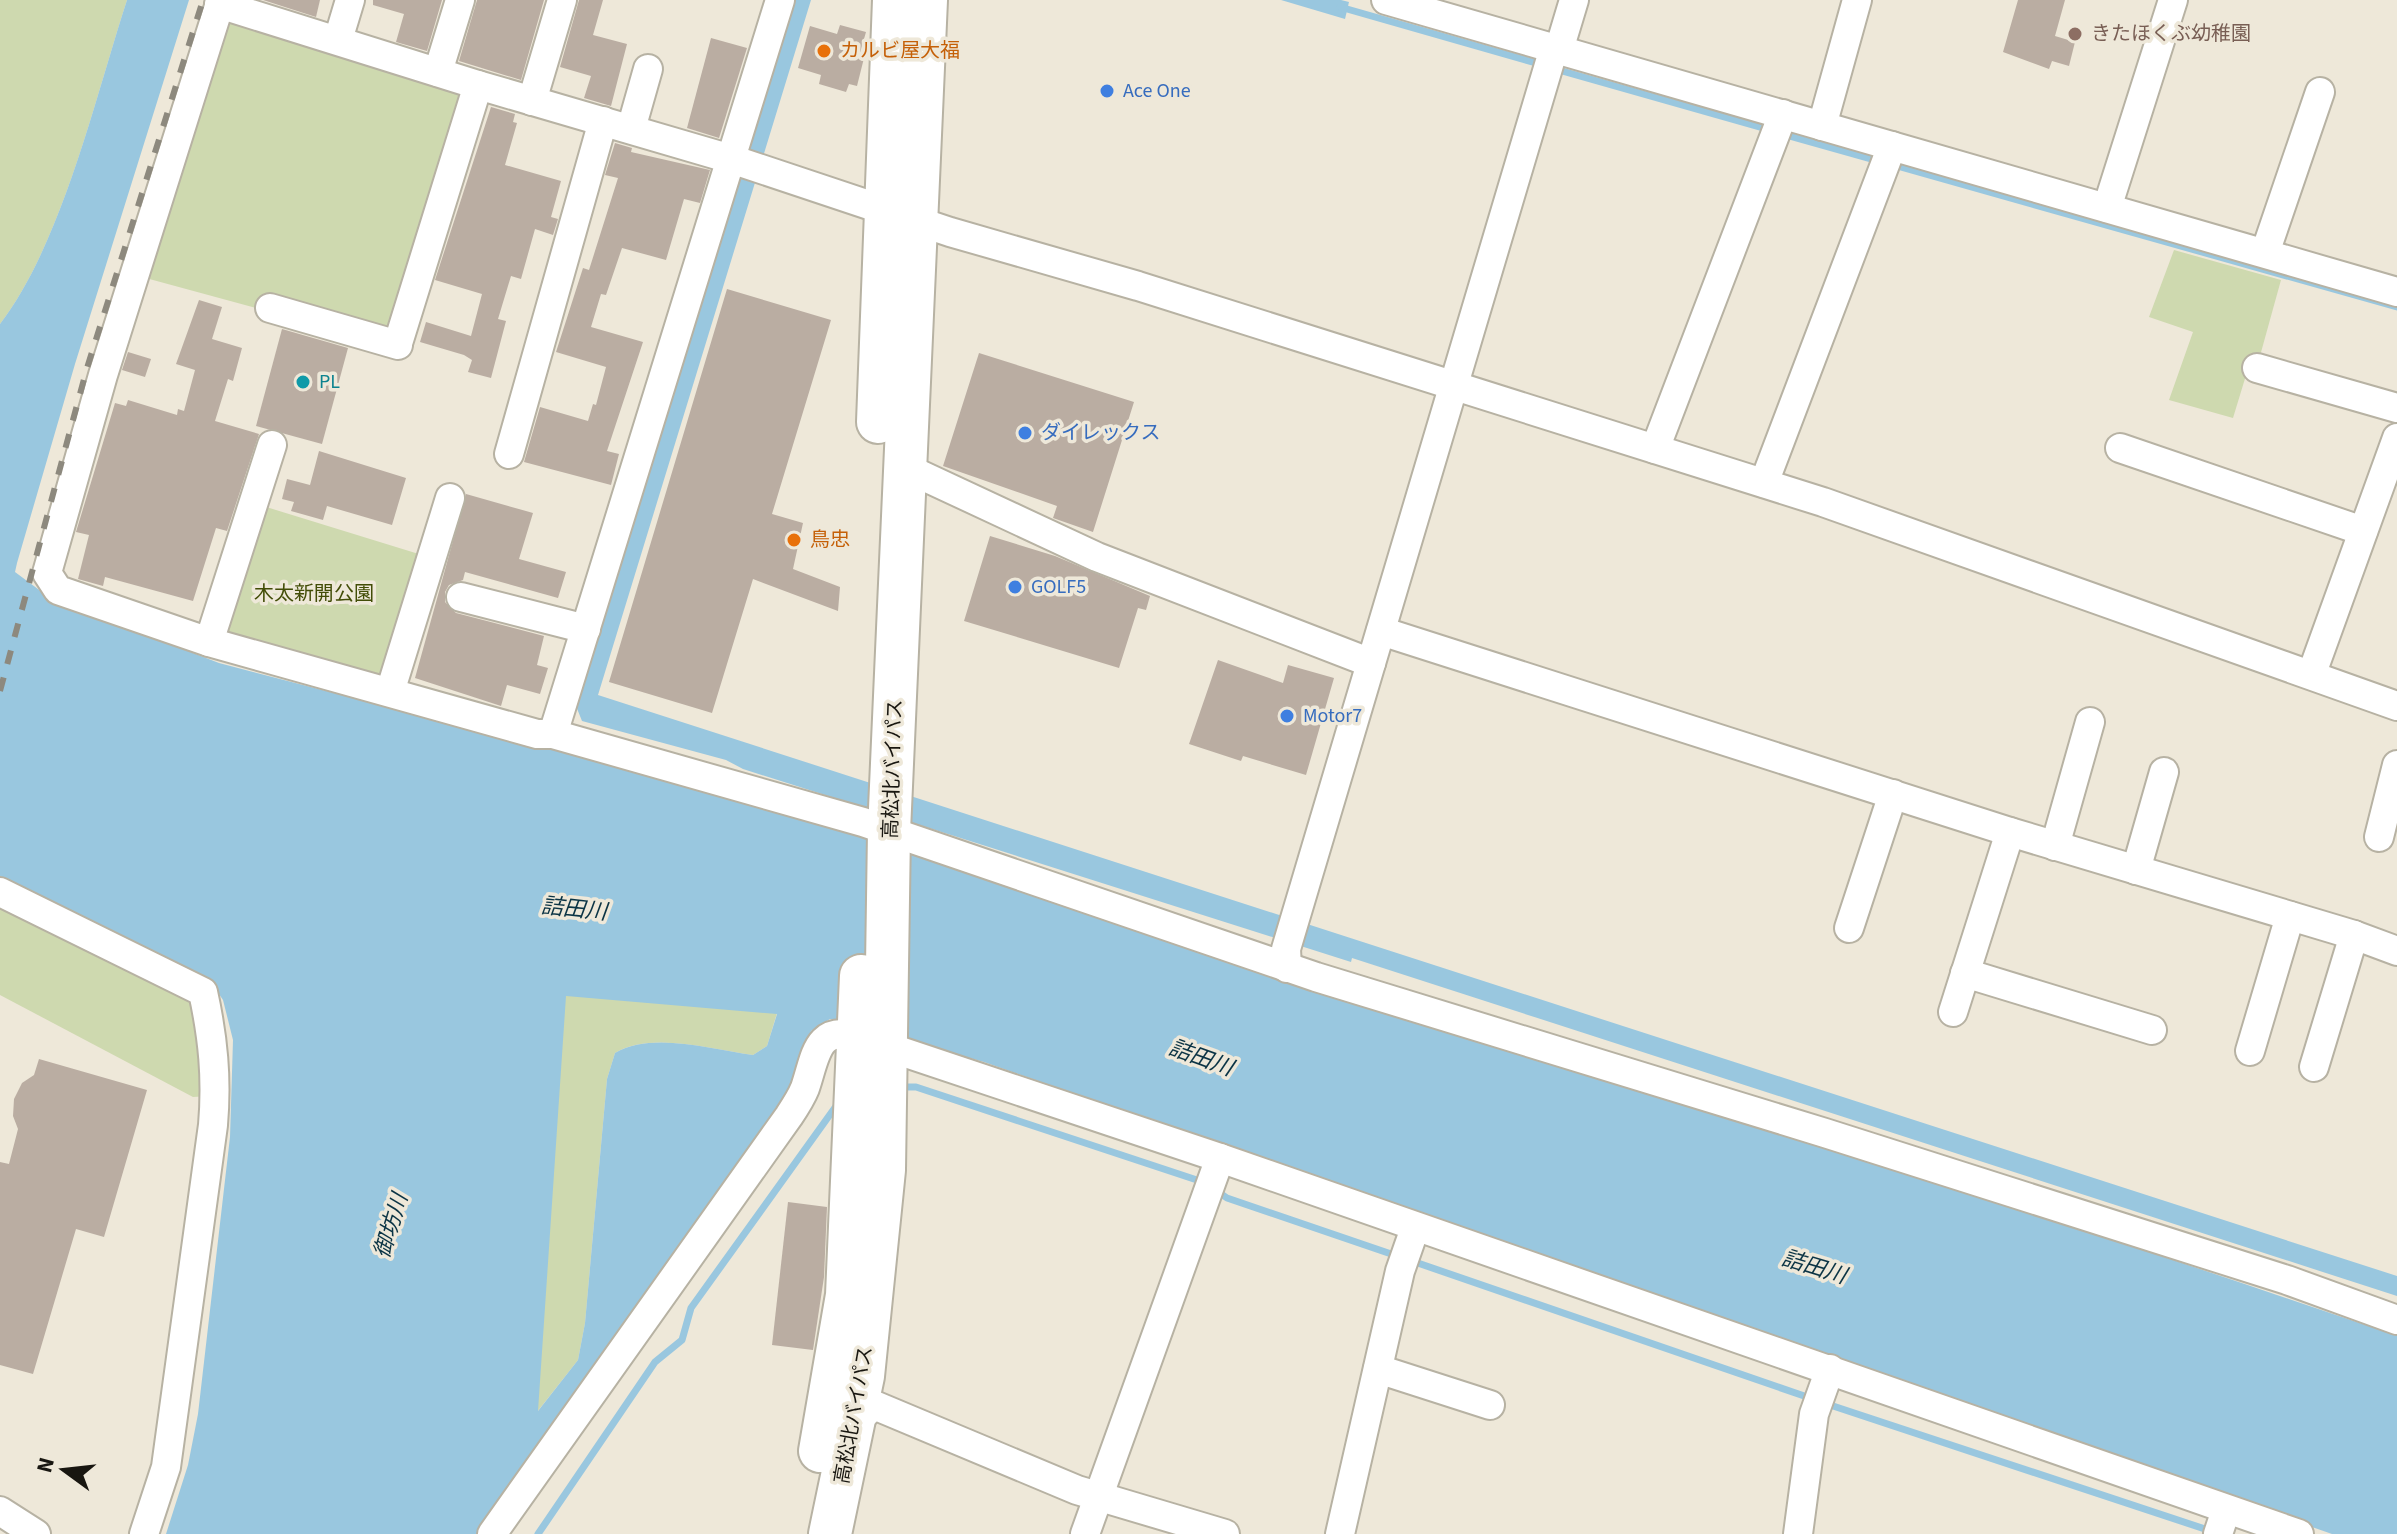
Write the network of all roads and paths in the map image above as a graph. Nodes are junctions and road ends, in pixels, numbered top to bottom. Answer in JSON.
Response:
{"nodes":[{"id":1,"x":350,"y":0,"type":"edge"},
{"id":2,"x":460,"y":0,"type":"edge"},
{"id":3,"x":562,"y":0,"type":"edge"},
{"id":4,"x":780,"y":0,"type":"edge"},
{"id":5,"x":894,"y":0,"type":"edge"},
{"id":6,"x":926,"y":0,"type":"edge"},
{"id":7,"x":1386,"y":0,"type":"edge"},
{"id":8,"x":1574,"y":0,"type":"edge"},
{"id":9,"x":1857,"y":0,"type":"edge"},
{"id":10,"x":2173,"y":0,"type":"edge"},
{"id":11,"x":220,"y":2,"type":"edge"},
{"id":12,"x":1454,"y":9,"type":"edge"},
{"id":13,"x":338,"y":40,"type":"junction"},
{"id":14,"x":1556,"y":49,"type":"junction"},
{"id":15,"x":648,"y":69,"type":"dead end"},
{"id":16,"x":438,"y":72,"type":"junction"},
{"id":17,"x":478,"y":85,"type":"junction"},
{"id":18,"x":2320,"y":92,"type":"dead end"},
{"id":19,"x":532,"y":101,"type":"junction"},
{"id":20,"x":603,"y":121,"type":"junction"},
{"id":21,"x":1822,"y":126,"type":"junction"},
{"id":22,"x":1778,"y":127,"type":"junction"},
{"id":23,"x":631,"y":129,"type":"junction"},
{"id":24,"x":1888,"y":158,"type":"junction"},
{"id":25,"x":731,"y":159,"type":"junction"},
{"id":26,"x":2107,"y":208,"type":"junction"},
{"id":27,"x":901,"y":215,"type":"junction"},
{"id":28,"x":2265,"y":253,"type":"junction"},
{"id":29,"x":2397,"y":292,"type":"edge"},
{"id":30,"x":270,"y":308,"type":"dead end"},
{"id":31,"x":2257,"y":368,"type":"dead end"},
{"id":32,"x":1454,"y":385,"type":"junction"},
{"id":33,"x":2397,"y":408,"type":"edge"},
{"id":34,"x":2397,"y":438,"type":"edge"},
{"id":35,"x":272,"y":445,"type":"dead end"},
{"id":36,"x":2120,"y":448,"type":"dead end"},
{"id":37,"x":1655,"y":449,"type":"junction"},
{"id":38,"x":509,"y":454,"type":"dead end"},
{"id":39,"x":906,"y":468,"type":"junction"},
{"id":40,"x":1764,"y":483,"type":"junction"},
{"id":41,"x":450,"y":498,"type":"dead end"},
{"id":42,"x":2363,"y":531,"type":"junction"},
{"id":43,"x":461,"y":597,"type":"dead end"},
{"id":44,"x":586,"y":629,"type":"junction"},
{"id":45,"x":1381,"y":631,"type":"junction"},
{"id":46,"x":209,"y":642,"type":"junction"},
{"id":47,"x":1371,"y":663,"type":"junction"},
{"id":48,"x":2312,"y":673,"type":"junction"},
{"id":49,"x":390,"y":692,"type":"junction"},
{"id":50,"x":2397,"y":706,"type":"edge"},
{"id":51,"x":2090,"y":722,"type":"dead end"},
{"id":52,"x":553,"y":734,"type":"junction"},
{"id":53,"x":2397,"y":765,"type":"edge"},
{"id":54,"x":2164,"y":772,"type":"dead end"},
{"id":55,"x":878,"y":773,"type":"junction"},
{"id":56,"x":1893,"y":794,"type":"junction"},
{"id":57,"x":876,"y":826,"type":"junction"},
{"id":58,"x":2010,"y":832,"type":"junction"},
{"id":59,"x":2379,"y":837,"type":"dead end"},
{"id":60,"x":2055,"y":846,"type":"junction"},
{"id":61,"x":2136,"y":870,"type":"junction"},
{"id":62,"x":0,"y":892,"type":"edge"},
{"id":63,"x":2290,"y":916,"type":"junction"},
{"id":64,"x":1849,"y":928,"type":"dead end"},
{"id":65,"x":2354,"y":935,"type":"junction"},
{"id":66,"x":2397,"y":951,"type":"edge"},
{"id":67,"x":1287,"y":958,"type":"junction"},
{"id":68,"x":1965,"y":973,"type":"junction"},
{"id":69,"x":1953,"y":1012,"type":"dead end"},
{"id":70,"x":2152,"y":1030,"type":"dead end"},
{"id":71,"x":874,"y":1040,"type":"junction"},
{"id":72,"x":2250,"y":1051,"type":"dead end"},
{"id":73,"x":2314,"y":1067,"type":"dead end"},
{"id":74,"x":1217,"y":1166,"type":"junction"},
{"id":75,"x":869,"y":1168,"type":"junction"},
{"id":76,"x":1412,"y":1236,"type":"junction"},
{"id":77,"x":2397,"y":1320,"type":"edge"},
{"id":78,"x":1378,"y":1369,"type":"junction"},
{"id":79,"x":1822,"y":1391,"type":"junction"},
{"id":80,"x":1490,"y":1405,"type":"dead end"},
{"id":81,"x":854,"y":1423,"type":"junction"},
{"id":82,"x":1087,"y":1494,"type":"junction"},
{"id":83,"x":0,"y":1511,"type":"edge"},
{"id":84,"x":2222,"y":1522,"type":"edge"},
{"id":85,"x":36,"y":1534,"type":"edge"},
{"id":86,"x":144,"y":1534,"type":"edge"},
{"id":87,"x":492,"y":1534,"type":"edge"},
{"id":88,"x":801,"y":1534,"type":"edge"},
{"id":89,"x":830,"y":1534,"type":"edge"},
{"id":90,"x":1085,"y":1534,"type":"edge"},
{"id":91,"x":1225,"y":1534,"type":"edge"},
{"id":92,"x":1340,"y":1534,"type":"edge"},
{"id":93,"x":1798,"y":1534,"type":"edge"},
{"id":94,"x":2299,"y":1534,"type":"edge"}],
"edges":[{"from":1,"to":13,"type":"street"},
{"from":2,"to":16,"type":"street"},
{"from":3,"to":19,"type":"street"},
{"from":4,"to":25,"type":"street"},
{"from":5,"to":27,"type":"highway","name":"高松北バイパス"},
{"from":6,"to":27,"type":"highway","name":"高松北バイパス"},
{"from":7,"to":12,"type":"street"},
{"from":8,"to":14,"type":"street"},
{"from":9,"to":21,"type":"street"},
{"from":10,"to":26,"type":"street"},
{"from":11,"to":13,"type":"street"},
{"from":11,"to":46,"type":"street"},
{"from":12,"to":14,"type":"street"},
{"from":13,"to":16,"type":"street"},
{"from":14,"to":22,"type":"street"},
{"from":14,"to":32,"type":"street"},
{"from":15,"to":23,"type":"street"},
{"from":16,"to":17,"type":"street"},
{"from":17,"to":19,"type":"street"},
{"from":17,"to":30,"type":"street"},
{"from":18,"to":28,"type":"street"},
{"from":19,"to":20,"type":"street"},
{"from":20,"to":23,"type":"street"},
{"from":20,"to":38,"type":"street"},
{"from":21,"to":22,"type":"street"},
{"from":21,"to":24,"type":"street"},
{"from":22,"to":37,"type":"street"},
{"from":23,"to":25,"type":"street"},
{"from":24,"to":26,"type":"street"},
{"from":24,"to":40,"type":"street"},
{"from":25,"to":27,"type":"street"},
{"from":25,"to":44,"type":"street"},
{"from":26,"to":28,"type":"street"},
{"from":27,"to":32,"type":"street"},
{"from":27,"to":39,"type":"highway","name":"高松北バイパス"},
{"from":27,"to":55,"type":"highway","name":"高松北バイパス"},
{"from":28,"to":29,"type":"street"},
{"from":31,"to":33,"type":"street"},
{"from":32,"to":37,"type":"street"},
{"from":32,"to":45,"type":"street"},
{"from":34,"to":42,"type":"street"},
{"from":35,"to":46,"type":"street"},
{"from":36,"to":42,"type":"street"},
{"from":37,"to":40,"type":"street"},
{"from":39,"to":47,"type":"street"},
{"from":39,"to":55,"type":"highway","name":"高松北バイパス"},
{"from":40,"to":48,"type":"street"},
{"from":41,"to":49,"type":"street"},
{"from":42,"to":48,"type":"street"},
{"from":43,"to":44,"type":"street"},
{"from":44,"to":52,"type":"street"},
{"from":45,"to":47,"type":"street"},
{"from":45,"to":56,"type":"street"},
{"from":46,"to":49,"type":"street"},
{"from":47,"to":67,"type":"street"},
{"from":48,"to":50,"type":"street"},
{"from":49,"to":52,"type":"street"},
{"from":51,"to":60,"type":"street"},
{"from":52,"to":57,"type":"street"},
{"from":53,"to":59,"type":"street"},
{"from":54,"to":61,"type":"street"},
{"from":55,"to":57,"type":"highway","name":"高松北バイパス"},
{"from":56,"to":58,"type":"street"},
{"from":56,"to":64,"type":"street"},
{"from":57,"to":67,"type":"street"},
{"from":57,"to":71,"type":"highway","name":"高松北バイパス"},
{"from":58,"to":60,"type":"street"},
{"from":58,"to":68,"type":"street"},
{"from":60,"to":61,"type":"street"},
{"from":61,"to":63,"type":"street"},
{"from":62,"to":86,"type":"street"},
{"from":63,"to":65,"type":"street"},
{"from":63,"to":72,"type":"street"},
{"from":65,"to":66,"type":"street"},
{"from":65,"to":73,"type":"street"},
{"from":67,"to":77,"type":"street"},
{"from":68,"to":69,"type":"street"},
{"from":68,"to":70,"type":"street"},
{"from":71,"to":74,"type":"street"},
{"from":71,"to":75,"type":"highway","name":"高松北バイパス"},
{"from":71,"to":87,"type":"street"},
{"from":74,"to":76,"type":"street"},
{"from":74,"to":82,"type":"street"},
{"from":75,"to":81,"type":"highway","name":"高松北バイパス"},
{"from":75,"to":88,"type":"highway","name":"高松北バイパス"},
{"from":76,"to":78,"type":"street"},
{"from":76,"to":79,"type":"street"},
{"from":78,"to":80,"type":"street"},
{"from":78,"to":92,"type":"street"},
{"from":79,"to":84,"type":"street"},
{"from":79,"to":93,"type":"street"},
{"from":81,"to":82,"type":"street"},
{"from":81,"to":89,"type":"highway","name":"高松北バイパス"},
{"from":82,"to":90,"type":"street"},
{"from":82,"to":91,"type":"street"},
{"from":83,"to":85,"type":"street"},
{"from":84,"to":94,"type":"street"}]}
